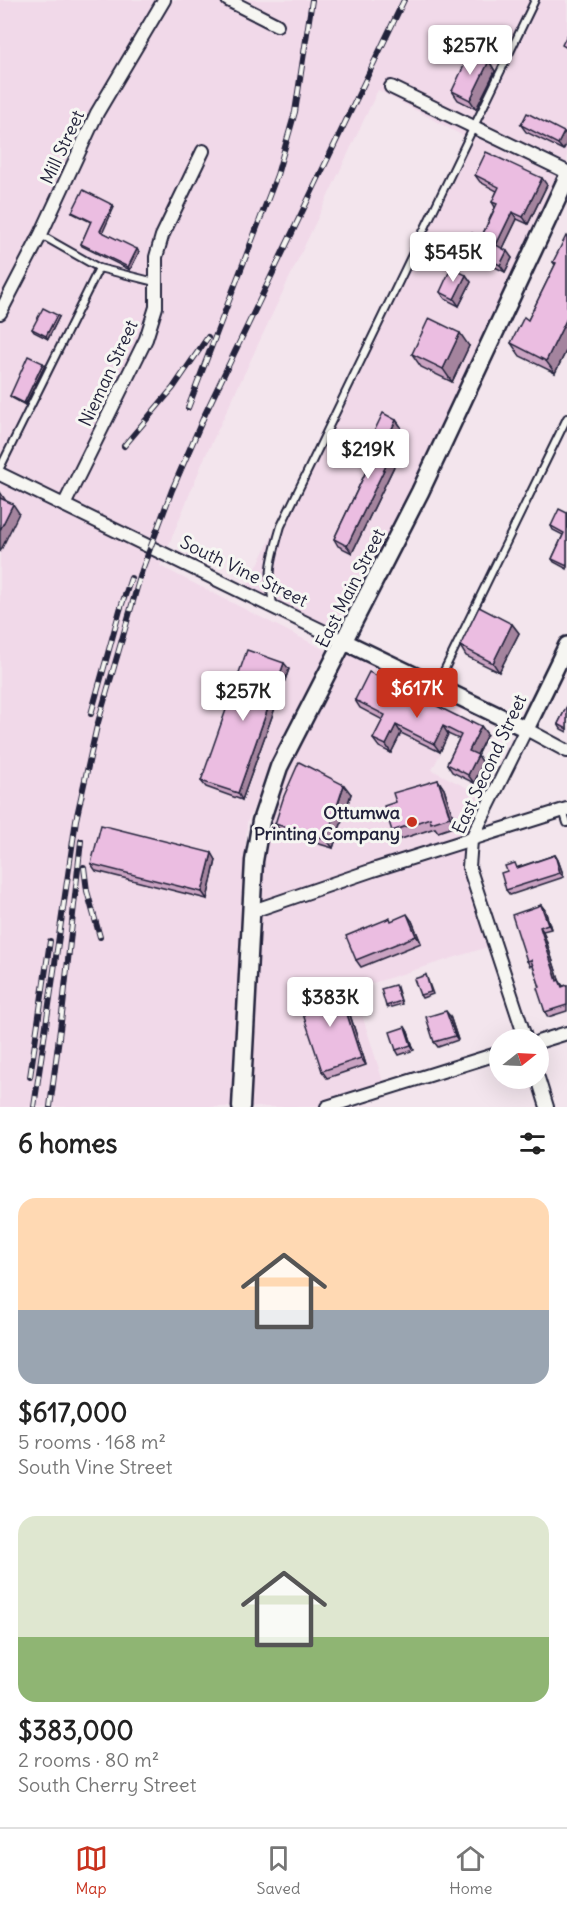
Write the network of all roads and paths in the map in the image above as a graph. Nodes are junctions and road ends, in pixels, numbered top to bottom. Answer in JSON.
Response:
{"nodes":[{"id":1,"x":164,"y":0,"type":"edge"},
{"id":2,"x":228,"y":0,"type":"edge"},
{"id":3,"x":535,"y":0,"type":"edge"},
{"id":4,"x":277,"y":25,"type":"dead end"},
{"id":5,"x":391,"y":87,"type":"dead end"},
{"id":6,"x":473,"y":127,"type":"junction"},
{"id":7,"x":203,"y":151,"type":"dead end"},
{"id":8,"x":567,"y":172,"type":"edge"},
{"id":9,"x":567,"y":178,"type":"edge"},
{"id":10,"x":41,"y":234,"type":"junction"},
{"id":11,"x":99,"y":268,"type":"junction"},
{"id":12,"x":155,"y":282,"type":"junction"},
{"id":13,"x":0,"y":313,"type":"edge"},
{"id":14,"x":567,"y":418,"type":"edge"},
{"id":15,"x":0,"y":468,"type":"edge"},
{"id":16,"x":0,"y":474,"type":"edge"},
{"id":17,"x":64,"y":506,"type":"junction"},
{"id":18,"x":273,"y":607,"type":"junction"},
{"id":19,"x":345,"y":642,"type":"junction"},
{"id":20,"x":567,"y":645,"type":"edge"},
{"id":21,"x":437,"y":686,"type":"junction"},
{"id":22,"x":526,"y":729,"type":"junction"},
{"id":23,"x":567,"y":751,"type":"edge"},
{"id":24,"x":565,"y":810,"type":"edge"},
{"id":25,"x":567,"y":824,"type":"edge"},
{"id":26,"x":471,"y":840,"type":"junction"},
{"id":27,"x":250,"y":912,"type":"junction"},
{"id":28,"x":522,"y":1029,"type":"edge"},
{"id":29,"x":567,"y":1033,"type":"edge"},
{"id":30,"x":549,"y":1039,"type":"edge"},
{"id":31,"x":489,"y":1056,"type":"edge"},
{"id":32,"x":541,"y":1089,"type":"edge"},
{"id":33,"x":241,"y":1107,"type":"edge"},
{"id":34,"x":327,"y":1107,"type":"edge"},
{"id":35,"x":547,"y":1107,"type":"edge"}],
"edges":[{"from":1,"to":10,"type":"street","name":"Mill Street"},
{"from":2,"to":4,"type":"street"},
{"from":3,"to":6,"type":"lane"},
{"from":5,"to":6,"type":"street"},
{"from":6,"to":8,"type":"street"},
{"from":6,"to":18,"type":"lane"},
{"from":7,"to":12,"type":"street","name":"Nieman Street"},
{"from":9,"to":19,"type":"main road","name":"East Main Street"},
{"from":10,"to":11,"type":"lane"},
{"from":10,"to":13,"type":"street","name":"Mill Street"},
{"from":11,"to":12,"type":"lane"},
{"from":11,"to":15,"type":"lane"},
{"from":12,"to":17,"type":"street","name":"Nieman Street"},
{"from":14,"to":21,"type":"lane"},
{"from":16,"to":17,"type":"street","name":"South Vine Street"},
{"from":17,"to":18,"type":"street","name":"South Vine Street"},
{"from":18,"to":19,"type":"street","name":"South Vine Street"},
{"from":19,"to":21,"type":"street","name":"South Vine Street"},
{"from":19,"to":27,"type":"main road","name":"East Main Street"},
{"from":20,"to":22,"type":"street","name":"East Second Street"},
{"from":21,"to":22,"type":"street","name":"South Vine Street"},
{"from":22,"to":23,"type":"street","name":"South Vine Street"},
{"from":22,"to":26,"type":"street","name":"East Second Street"},
{"from":24,"to":25,"type":"lane"},
{"from":24,"to":26,"type":"street"},
{"from":26,"to":27,"type":"street"},
{"from":26,"to":28,"type":"street","name":"East Second Street"},
{"from":27,"to":33,"type":"main road","name":"East Main Street"},
{"from":29,"to":30,"type":"street"},
{"from":31,"to":34,"type":"street"},
{"from":32,"to":35,"type":"street"}]}
